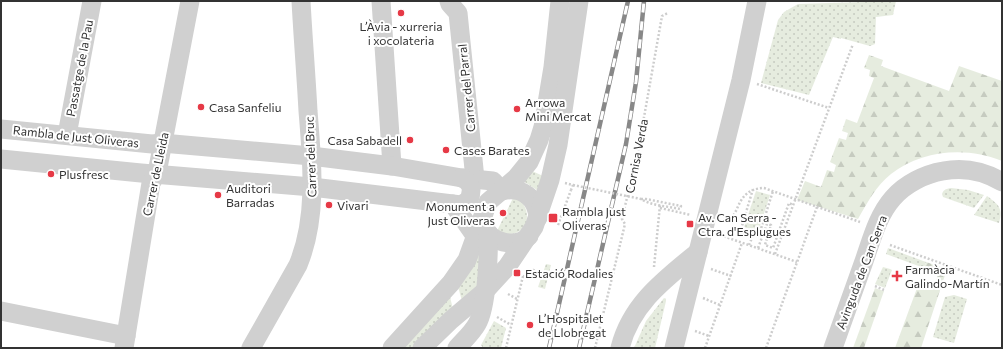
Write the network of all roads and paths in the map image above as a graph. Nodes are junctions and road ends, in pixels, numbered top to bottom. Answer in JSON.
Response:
{"nodes":[{"id":1,"x":92,"y":1,"type":"edge"},
{"id":2,"x":190,"y":1,"type":"edge"},
{"id":3,"x":301,"y":1,"type":"edge"},
{"id":4,"x":381,"y":1,"type":"edge"},
{"id":5,"x":450,"y":1,"type":"edge"},
{"id":6,"x":560,"y":1,"type":"edge"},
{"id":7,"x":757,"y":1,"type":"edge"},
{"id":8,"x":582,"y":4,"type":"edge"},
{"id":9,"x":668,"y":13,"type":"dead end"},
{"id":10,"x":853,"y":44,"type":"dead end"},
{"id":11,"x":757,"y":84,"type":"dead end"},
{"id":12,"x":829,"y":108,"type":"junction"},
{"id":13,"x":1,"y":129,"type":"edge"},
{"id":14,"x":67,"y":135,"type":"junction"},
{"id":15,"x":162,"y":143,"type":"junction"},
{"id":16,"x":311,"y":156,"type":"junction"},
{"id":17,"x":1,"y":159,"type":"edge"},
{"id":18,"x":392,"y":166,"type":"junction"},
{"id":19,"x":157,"y":173,"type":"junction"},
{"id":20,"x":470,"y":178,"type":"junction"},
{"id":21,"x":1002,"y":182,"type":"edge"},
{"id":22,"x":567,"y":184,"type":"dead end"},
{"id":23,"x":573,"y":185,"type":"junction"},
{"id":24,"x":312,"y":187,"type":"junction"},
{"id":25,"x":753,"y":189,"type":"junction"},
{"id":26,"x":502,"y":191,"type":"junction"},
{"id":27,"x":773,"y":191,"type":"junction"},
{"id":28,"x":641,"y":199,"type":"junction"},
{"id":29,"x":795,"y":199,"type":"junction"},
{"id":30,"x":453,"y":204,"type":"junction"},
{"id":31,"x":793,"y":205,"type":"junction"},
{"id":32,"x":660,"y":206,"type":"junction"},
{"id":33,"x":817,"y":207,"type":"junction"},
{"id":34,"x":692,"y":215,"type":"dead end"},
{"id":35,"x":538,"y":218,"type":"junction"},
{"id":36,"x":723,"y":220,"type":"dead end"},
{"id":37,"x":861,"y":222,"type":"dead end"},
{"id":38,"x":763,"y":223,"type":"junction"},
{"id":39,"x":767,"y":224,"type":"junction"},
{"id":40,"x":558,"y":225,"type":"dead end"},
{"id":41,"x":482,"y":229,"type":"junction"},
{"id":42,"x":754,"y":233,"type":"junction"},
{"id":43,"x":720,"y":235,"type":"dead end"},
{"id":44,"x":529,"y":236,"type":"junction"},
{"id":45,"x":742,"y":243,"type":"junction"},
{"id":46,"x":749,"y":245,"type":"junction"},
{"id":47,"x":890,"y":245,"type":"dead end"},
{"id":48,"x":768,"y":246,"type":"junction"},
{"id":49,"x":758,"y":248,"type":"junction"},
{"id":50,"x":766,"y":251,"type":"junction"},
{"id":51,"x":698,"y":252,"type":"junction"},
{"id":52,"x":775,"y":254,"type":"junction"},
{"id":53,"x":797,"y":262,"type":"junction"},
{"id":54,"x":654,"y":268,"type":"dead end"},
{"id":55,"x":534,"y":269,"type":"dead end"},
{"id":56,"x":711,"y":269,"type":"dead end"},
{"id":57,"x":519,"y":275,"type":"dead end"},
{"id":58,"x":523,"y":276,"type":"junction"},
{"id":59,"x":731,"y":276,"type":"junction"},
{"id":60,"x":1002,"y":285,"type":"edge"},
{"id":61,"x":875,"y":286,"type":"dead end"},
{"id":62,"x":884,"y":290,"type":"dead end"},
{"id":63,"x":484,"y":292,"type":"junction"},
{"id":64,"x":508,"y":294,"type":"dead end"},
{"id":65,"x":703,"y":298,"type":"dead end"},
{"id":66,"x":517,"y":299,"type":"junction"},
{"id":67,"x":720,"y":305,"type":"junction"},
{"id":68,"x":1,"y":311,"type":"edge"},
{"id":69,"x":494,"y":316,"type":"dead end"},
{"id":70,"x":511,"y":325,"type":"junction"},
{"id":71,"x":695,"y":331,"type":"dead end"},
{"id":72,"x":709,"y":336,"type":"junction"},
{"id":73,"x":125,"y":342,"type":"edge"},
{"id":74,"x":251,"y":348,"type":"edge"},
{"id":75,"x":392,"y":348,"type":"edge"},
{"id":76,"x":422,"y":348,"type":"edge"},
{"id":77,"x":457,"y":348,"type":"edge"},
{"id":78,"x":506,"y":348,"type":"edge"},
{"id":79,"x":595,"y":348,"type":"edge"},
{"id":80,"x":620,"y":348,"type":"edge"},
{"id":81,"x":674,"y":348,"type":"edge"},
{"id":82,"x":705,"y":348,"type":"edge"},
{"id":83,"x":766,"y":348,"type":"edge"},
{"id":84,"x":833,"y":348,"type":"edge"}],
"edges":[{"from":1,"to":14,"type":"street","name":"Passatge de la Pau"},
{"from":2,"to":15,"type":"street","name":"Carrer de Lleida"},
{"from":3,"to":16,"type":"street","name":"Carrer del Bruc"},
{"from":4,"to":18,"type":"street"},
{"from":5,"to":20,"type":"street","name":"Carrer del Parral"},
{"from":6,"to":26,"type":"street"},
{"from":7,"to":51,"type":"street"},
{"from":8,"to":35,"type":"street"},
{"from":9,"to":79,"type":"path","name":"Cornisa Verda"},
{"from":10,"to":12,"type":"path"},
{"from":11,"to":12,"type":"path"},
{"from":12,"to":29,"type":"path"},
{"from":13,"to":14,"type":"street","name":"Rambla de Just Oliveras"},
{"from":14,"to":15,"type":"street","name":"Rambla de Just Oliveras"},
{"from":15,"to":16,"type":"street","name":"Rambla de Just Oliveras"},
{"from":15,"to":19,"type":"street","name":"Carrer de Lleida"},
{"from":16,"to":18,"type":"street","name":"Rambla de Just Oliveras"},
{"from":16,"to":24,"type":"street","name":"Carrer del Bruc"},
{"from":17,"to":19,"type":"street"},
{"from":18,"to":20,"type":"street","name":"Rambla de Just Oliveras"},
{"from":19,"to":24,"type":"street"},
{"from":19,"to":73,"type":"street","name":"Carrer de Lleida"},
{"from":20,"to":26,"type":"street","name":"Rambla de Just Oliveras"},
{"from":20,"to":30,"type":"street"},
{"from":21,"to":84,"type":"street","name":"Avinguda de Can Serra"},
{"from":22,"to":23,"type":"path"},
{"from":23,"to":28,"type":"path","bridge":true},
{"from":23,"to":40,"type":"path","bridge":true},
{"from":24,"to":30,"type":"street"},
{"from":24,"to":74,"type":"street","name":"Carrer del Bruc"},
{"from":25,"to":27,"type":"path"},
{"from":25,"to":36,"type":"path"},
{"from":25,"to":42,"type":"path"},
{"from":26,"to":35,"type":"street"},
{"from":26,"to":41,"type":"street"},
{"from":27,"to":29,"type":"path"},
{"from":27,"to":38,"type":"path"},
{"from":28,"to":32,"type":"path"},
{"from":28,"to":32,"type":"path"},
{"from":29,"to":31,"type":"path"},
{"from":29,"to":33,"type":"path"},
{"from":30,"to":41,"type":"street"},
{"from":31,"to":48,"type":"path"},
{"from":31,"to":52,"type":"path"},
{"from":32,"to":34,"type":"path"},
{"from":32,"to":54,"type":"path"},
{"from":33,"to":37,"type":"path"},
{"from":33,"to":53,"type":"path"},
{"from":35,"to":44,"type":"street"},
{"from":38,"to":39,"type":"path"},
{"from":38,"to":42,"type":"path"},
{"from":39,"to":48,"type":"path"},
{"from":39,"to":49,"type":"path"},
{"from":41,"to":44,"type":"street"},
{"from":41,"to":63,"type":"street"},
{"from":41,"to":75,"type":"street"},
{"from":42,"to":46,"type":"path"},
{"from":43,"to":45,"type":"path"},
{"from":44,"to":63,"type":"street"},
{"from":45,"to":46,"type":"path"},
{"from":45,"to":59,"type":"path"},
{"from":46,"to":49,"type":"path"},
{"from":47,"to":60,"type":"path"},
{"from":48,"to":50,"type":"path"},
{"from":49,"to":50,"type":"path"},
{"from":50,"to":52,"type":"path"},
{"from":51,"to":80,"type":"street"},
{"from":51,"to":81,"type":"street"},
{"from":52,"to":53,"type":"path"},
{"from":53,"to":83,"type":"path"},
{"from":55,"to":58,"type":"path"},
{"from":56,"to":59,"type":"path"},
{"from":57,"to":58,"type":"path"},
{"from":58,"to":66,"type":"path"},
{"from":59,"to":67,"type":"path"},
{"from":61,"to":62,"type":"path"},
{"from":63,"to":76,"type":"street"},
{"from":63,"to":77,"type":"street"},
{"from":64,"to":66,"type":"path"},
{"from":65,"to":67,"type":"path"},
{"from":66,"to":70,"type":"path"},
{"from":67,"to":72,"type":"path"},
{"from":68,"to":73,"type":"street"},
{"from":69,"to":70,"type":"path"},
{"from":70,"to":78,"type":"path"},
{"from":71,"to":72,"type":"path"},
{"from":72,"to":82,"type":"path"}]}
